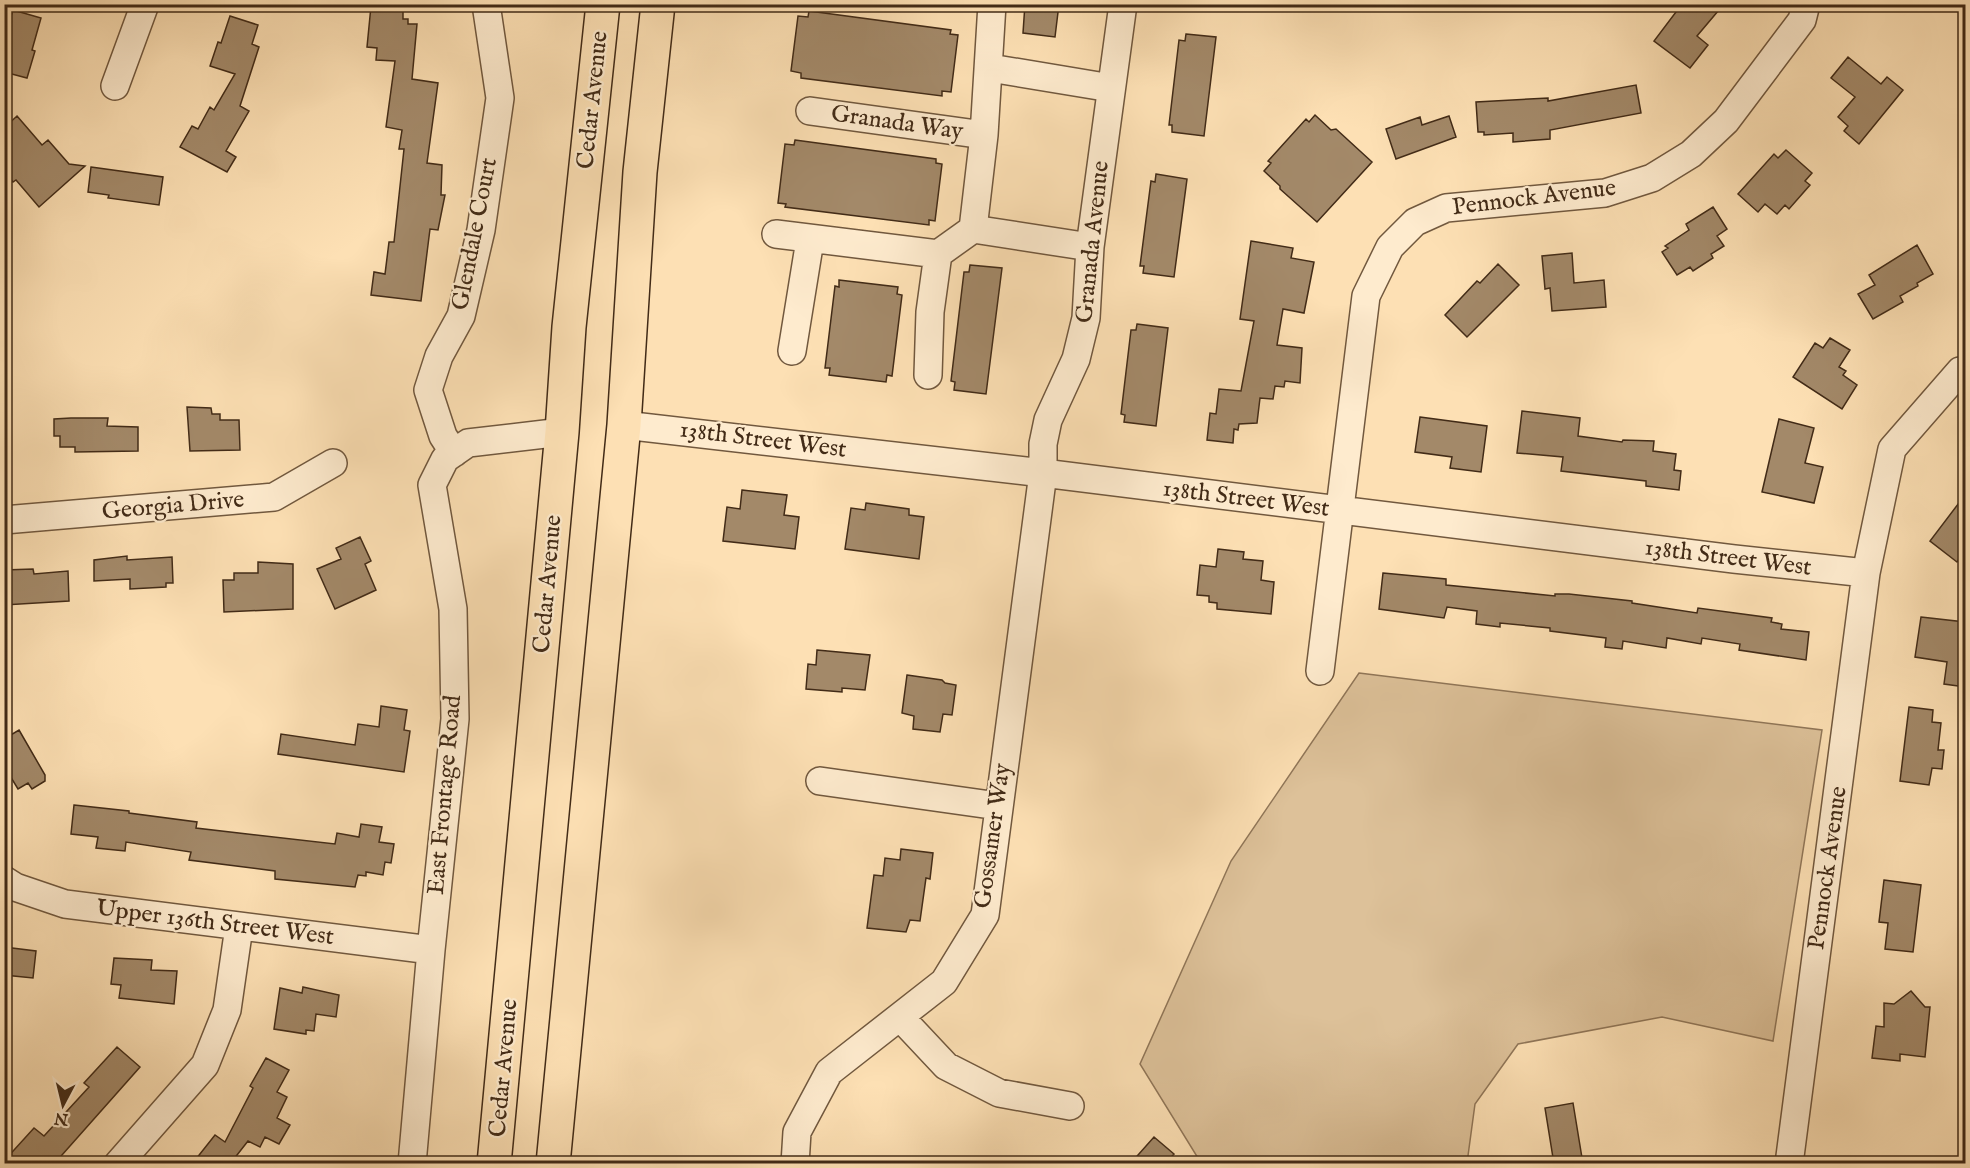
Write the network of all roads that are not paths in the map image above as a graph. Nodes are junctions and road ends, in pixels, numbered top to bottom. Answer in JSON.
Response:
{"nodes":[{"id":1,"x":145,"y":4,"type":"edge"},
{"id":2,"x":486,"y":4,"type":"edge"},
{"id":3,"x":603,"y":4,"type":"edge"},
{"id":4,"x":658,"y":4,"type":"edge"},
{"id":5,"x":1123,"y":4,"type":"edge"},
{"id":6,"x":1806,"y":4,"type":"edge"},
{"id":7,"x":990,"y":5,"type":"edge"},
{"id":8,"x":990,"y":68,"type":"junction"},
{"id":9,"x":116,"y":86,"type":"dead end"},
{"id":10,"x":1112,"y":88,"type":"junction"},
{"id":11,"x":810,"y":111,"type":"dead end"},
{"id":12,"x":984,"y":135,"type":"junction"},
{"id":13,"x":973,"y":229,"type":"junction"},
{"id":14,"x":776,"y":234,"type":"dead end"},
{"id":15,"x":810,"y":240,"type":"junction"},
{"id":16,"x":1090,"y":247,"type":"junction"},
{"id":17,"x":938,"y":254,"type":"junction"},
{"id":18,"x":792,"y":351,"type":"dead end"},
{"id":19,"x":1960,"y":372,"type":"dead end"},
{"id":20,"x":928,"y":375,"type":"dead end"},
{"id":21,"x":624,"y":425,"type":"junction"},
{"id":22,"x":562,"y":432,"type":"junction"},
{"id":23,"x":461,"y":448,"type":"junction"},
{"id":24,"x":333,"y":463,"type":"dead end"},
{"id":25,"x":1043,"y":473,"type":"junction"},
{"id":26,"x":1339,"y":510,"type":"junction"},
{"id":27,"x":4,"y":520,"type":"edge"},
{"id":28,"x":1866,"y":573,"type":"junction"},
{"id":29,"x":1320,"y":671,"type":"dead end"},
{"id":30,"x":820,"y":781,"type":"dead end"},
{"id":31,"x":998,"y":806,"type":"junction"},
{"id":32,"x":4,"y":880,"type":"edge"},
{"id":33,"x":239,"y":927,"type":"junction"},
{"id":34,"x":431,"y":950,"type":"junction"},
{"id":35,"x":900,"y":1017,"type":"junction"},
{"id":36,"x":1070,"y":1106,"type":"dead end"},
{"id":37,"x":118,"y":1164,"type":"edge"},
{"id":38,"x":412,"y":1164,"type":"edge"},
{"id":39,"x":494,"y":1164,"type":"edge"},
{"id":40,"x":553,"y":1164,"type":"edge"},
{"id":41,"x":795,"y":1164,"type":"edge"},
{"id":42,"x":1789,"y":1164,"type":"edge"}],
"edges":[{"from":1,"to":9,"type":"street"},
{"from":2,"to":23,"type":"street","name":"Glendale Court"},
{"from":3,"to":22,"type":"highway","name":"Cedar Avenue"},
{"from":4,"to":21,"type":"highway"},
{"from":5,"to":10,"type":"street","name":"Granada Avenue"},
{"from":6,"to":26,"type":"street","name":"Pennock Avenue"},
{"from":7,"to":8,"type":"street","name":"Granada Way"},
{"from":8,"to":10,"type":"street"},
{"from":8,"to":12,"type":"street","name":"Granada Way"},
{"from":10,"to":16,"type":"street","name":"Granada Avenue"},
{"from":11,"to":12,"type":"street","name":"Granada Way"},
{"from":12,"to":13,"type":"street","name":"Granada Way"},
{"from":13,"to":16,"type":"street"},
{"from":13,"to":17,"type":"street"},
{"from":14,"to":15,"type":"street"},
{"from":15,"to":17,"type":"street"},
{"from":15,"to":18,"type":"street"},
{"from":16,"to":25,"type":"street","name":"Granada Avenue"},
{"from":17,"to":20,"type":"street"},
{"from":19,"to":28,"type":"street","name":"Pennock Avenue"},
{"from":21,"to":25,"type":"street","name":"138th Street West"},
{"from":21,"to":40,"type":"highway"},
{"from":22,"to":23,"type":"street"},
{"from":22,"to":39,"type":"highway","name":"Cedar Avenue"},
{"from":23,"to":34,"type":"street","name":"East Frontage Road"},
{"from":24,"to":27,"type":"street","name":"Georgia Drive"},
{"from":25,"to":26,"type":"street","name":"138th Street West"},
{"from":25,"to":31,"type":"street","name":"Gossamer Way"},
{"from":26,"to":28,"type":"street","name":"138th Street West"},
{"from":26,"to":29,"type":"street","name":"Pennock Avenue"},
{"from":28,"to":42,"type":"street","name":"Pennock Avenue"},
{"from":30,"to":31,"type":"street"},
{"from":31,"to":35,"type":"street","name":"Gossamer Way"},
{"from":32,"to":33,"type":"street","name":"Upper 136th Street West"},
{"from":33,"to":34,"type":"street","name":"Upper 136th Street West"},
{"from":33,"to":37,"type":"street"},
{"from":34,"to":38,"type":"street","name":"East Frontage Road"},
{"from":35,"to":36,"type":"street"},
{"from":35,"to":41,"type":"street","name":"Gossamer Way"}]}
